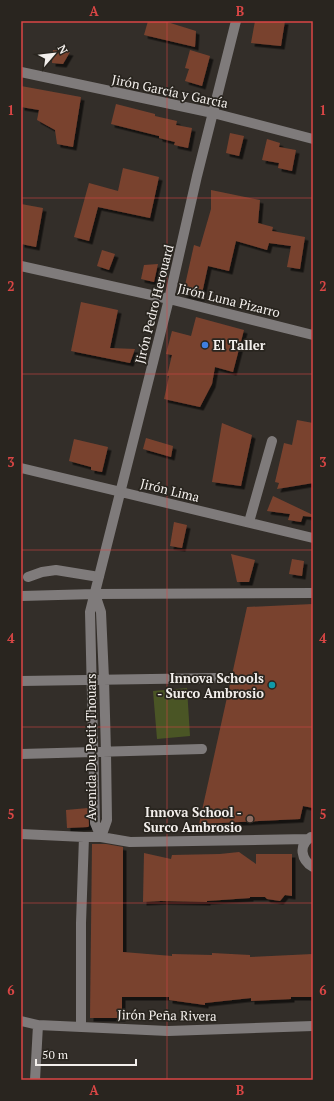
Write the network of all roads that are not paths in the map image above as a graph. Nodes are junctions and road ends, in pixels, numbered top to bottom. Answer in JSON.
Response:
{"nodes":[{"id":1,"x":236,"y":21,"type":"edge"},
{"id":2,"x":21,"y":72,"type":"edge"},
{"id":3,"x":213,"y":113,"type":"junction"},
{"id":4,"x":313,"y":139,"type":"edge"},
{"id":5,"x":21,"y":266,"type":"edge"},
{"id":6,"x":169,"y":299,"type":"junction"},
{"id":7,"x":313,"y":335,"type":"edge"},
{"id":8,"x":272,"y":440,"type":"dead end"},
{"id":9,"x":21,"y":468,"type":"edge"},
{"id":10,"x":120,"y":491,"type":"junction"},
{"id":11,"x":249,"y":522,"type":"junction"},
{"id":12,"x":313,"y":538,"type":"edge"},
{"id":13,"x":28,"y":577,"type":"dead end"},
{"id":14,"x":99,"y":577,"type":"junction"},
{"id":15,"x":313,"y":593,"type":"edge"},
{"id":16,"x":95,"y":594,"type":"junction"},
{"id":17,"x":21,"y":596,"type":"edge"},
{"id":18,"x":216,"y":678,"type":"dead end"},
{"id":19,"x":91,"y":679,"type":"junction"},
{"id":20,"x":104,"y":679,"type":"junction"},
{"id":21,"x":21,"y":681,"type":"edge"},
{"id":22,"x":202,"y":749,"type":"dead end"},
{"id":23,"x":94,"y":752,"type":"junction"},
{"id":24,"x":106,"y":752,"type":"junction"},
{"id":25,"x":21,"y":754,"type":"edge"},
{"id":26,"x":21,"y":834,"type":"edge"},
{"id":27,"x":84,"y":837,"type":"junction"},
{"id":28,"x":101,"y":837,"type":"junction"},
{"id":29,"x":310,"y":837,"type":"edge"},
{"id":30,"x":313,"y":867,"type":"edge"},
{"id":31,"x":21,"y":1021,"type":"edge"},
{"id":32,"x":38,"y":1025,"type":"junction"},
{"id":33,"x":81,"y":1026,"type":"junction"},
{"id":34,"x":313,"y":1026,"type":"edge"},
{"id":35,"x":35,"y":1080,"type":"edge"}],
"edges":[{"from":1,"to":3,"type":"street","name":"Jirón Pedro Herouard"},
{"from":2,"to":3,"type":"street","name":"Jirón García y García"},
{"from":3,"to":4,"type":"street","name":"Jirón García y García"},
{"from":3,"to":6,"type":"street","name":"Jirón Pedro Herouard"},
{"from":5,"to":6,"type":"street","name":"Jirón Luna Pizarro"},
{"from":6,"to":7,"type":"street","name":"Jirón Luna Pizarro"},
{"from":6,"to":10,"type":"street","name":"Jirón Pedro Herouard"},
{"from":8,"to":11,"type":"street"},
{"from":9,"to":10,"type":"street","name":"Jirón Lima"},
{"from":10,"to":11,"type":"street","name":"Jirón Lima"},
{"from":10,"to":14,"type":"street","name":"Jirón Pedro Herouard"},
{"from":11,"to":12,"type":"street","name":"Jirón Lima"},
{"from":13,"to":14,"type":"street"},
{"from":14,"to":16,"type":"street","name":"Jirón Pedro Herouard"},
{"from":15,"to":16,"type":"street"},
{"from":16,"to":17,"type":"street"},
{"from":16,"to":19,"type":"street","name":"Avenida Du Petit Thouars"},
{"from":16,"to":20,"type":"street","name":"Avenida Du Petit Thouars"},
{"from":18,"to":20,"type":"street"},
{"from":19,"to":20,"type":"street"},
{"from":19,"to":21,"type":"street"},
{"from":19,"to":23,"type":"street","name":"Avenida Du Petit Thouars"},
{"from":20,"to":24,"type":"street","name":"Avenida Du Petit Thouars"},
{"from":22,"to":24,"type":"street"},
{"from":23,"to":24,"type":"street"},
{"from":23,"to":25,"type":"street"},
{"from":23,"to":28,"type":"street","name":"Avenida Du Petit Thouars"},
{"from":24,"to":28,"type":"street","name":"Avenida Du Petit Thouars"},
{"from":26,"to":27,"type":"street"},
{"from":27,"to":28,"type":"street"},
{"from":27,"to":33,"type":"street"},
{"from":28,"to":29,"type":"street"},
{"from":29,"to":30,"type":"street"},
{"from":31,"to":32,"type":"street","name":"Jirón Peña Rivera"},
{"from":32,"to":33,"type":"street","name":"Jirón Peña Rivera"},
{"from":32,"to":35,"type":"street"},
{"from":33,"to":34,"type":"street","name":"Jirón Peña Rivera"}]}
